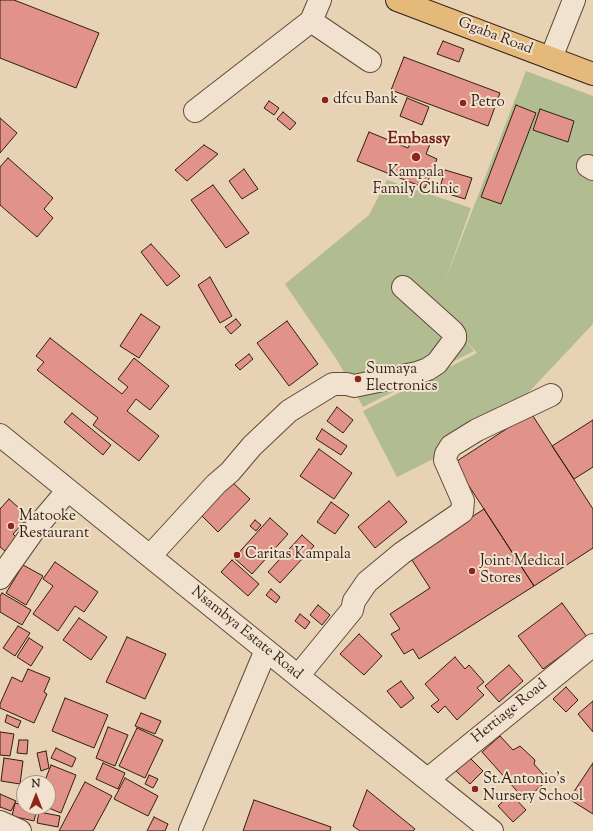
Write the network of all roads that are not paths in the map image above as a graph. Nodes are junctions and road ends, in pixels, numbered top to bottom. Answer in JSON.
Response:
{"nodes":[{"id":1,"x":320,"y":0,"type":"edge"},
{"id":2,"x":397,"y":0,"type":"edge"},
{"id":3,"x":574,"y":0,"type":"edge"},
{"id":4,"x":312,"y":21,"type":"junction"},
{"id":5,"x":551,"y":58,"type":"junction"},
{"id":6,"x":370,"y":61,"type":"dead end"},
{"id":7,"x":593,"y":74,"type":"edge"},
{"id":8,"x":195,"y":111,"type":"dead end"},
{"id":9,"x":403,"y":287,"type":"dead end"},
{"id":10,"x":551,"y":395,"type":"dead end"},
{"id":11,"x":0,"y":435,"type":"edge"},
{"id":12,"x":68,"y":490,"type":"junction"},
{"id":13,"x":150,"y":556,"type":"junction"},
{"id":14,"x":0,"y":578,"type":"edge"},
{"id":15,"x":593,"y":645,"type":"edge"},
{"id":16,"x":266,"y":650,"type":"junction"},
{"id":17,"x":298,"y":676,"type":"junction"},
{"id":18,"x":428,"y":779,"type":"junction"},
{"id":19,"x":0,"y":822,"type":"edge"},
{"id":20,"x":20,"y":831,"type":"edge"},
{"id":21,"x":190,"y":831,"type":"edge"},
{"id":22,"x":492,"y":831,"type":"edge"}],
"edges":[{"from":1,"to":4,"type":"street"},
{"from":2,"to":5,"type":"main road","name":"Ggaba Road"},
{"from":3,"to":5,"type":"street"},
{"from":4,"to":6,"type":"street"},
{"from":4,"to":8,"type":"street"},
{"from":5,"to":7,"type":"main road","name":"Ggaba Road"},
{"from":9,"to":13,"type":"street"},
{"from":10,"to":17,"type":"street"},
{"from":11,"to":12,"type":"street","name":"Nsambya Estate Road"},
{"from":12,"to":13,"type":"street","name":"Nsambya Estate Road"},
{"from":12,"to":14,"type":"street"},
{"from":13,"to":16,"type":"street","name":"Nsambya Estate Road"},
{"from":15,"to":18,"type":"street","name":"Hertiage Road"},
{"from":16,"to":17,"type":"street","name":"Nsambya Estate Road"},
{"from":16,"to":21,"type":"street"},
{"from":17,"to":18,"type":"street","name":"Nsambya Estate Road"},
{"from":18,"to":22,"type":"street","name":"Nsambya Estate Road"},
{"from":19,"to":20,"type":"street"}]}
